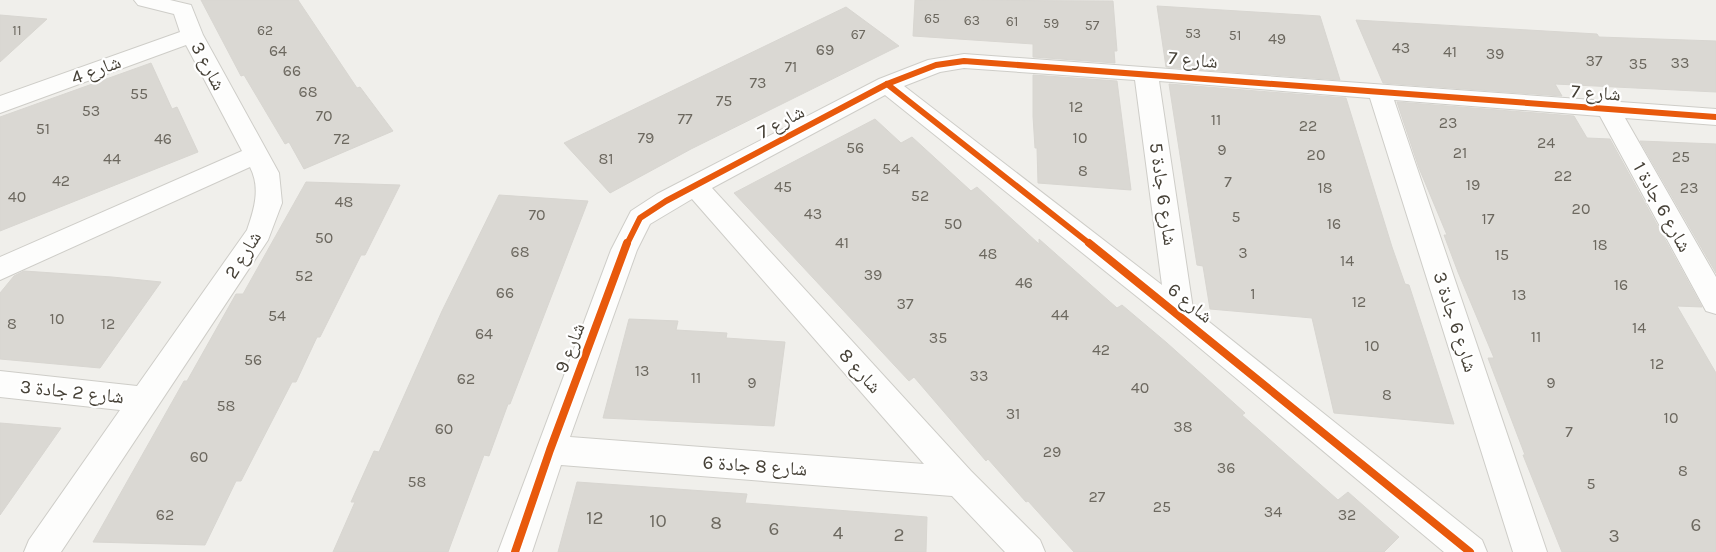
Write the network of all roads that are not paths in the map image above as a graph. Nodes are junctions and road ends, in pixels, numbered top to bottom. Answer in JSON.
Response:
{"nodes":[{"id":1,"x":145,"y":0,"type":"edge"},
{"id":2,"x":192,"y":35,"type":"junction"},
{"id":3,"x":1146,"y":73,"type":"junction"},
{"id":4,"x":887,"y":84,"type":"junction"},
{"id":5,"x":1380,"y":92,"type":"junction"},
{"id":6,"x":0,"y":104,"type":"edge"},
{"id":7,"x":1608,"y":110,"type":"junction"},
{"id":8,"x":1716,"y":117,"type":"edge"},
{"id":9,"x":255,"y":155,"type":"junction"},
{"id":10,"x":695,"y":186,"type":"junction"},
{"id":11,"x":0,"y":269,"type":"edge"},
{"id":12,"x":1716,"y":303,"type":"edge"},
{"id":13,"x":1180,"y":315,"type":"junction"},
{"id":14,"x":0,"y":384,"type":"edge"},
{"id":15,"x":145,"y":400,"type":"junction"},
{"id":16,"x":550,"y":450,"type":"junction"},
{"id":17,"x":960,"y":482,"type":"junction"},
{"id":18,"x":41,"y":552,"type":"edge"},
{"id":19,"x":514,"y":552,"type":"edge"},
{"id":20,"x":1028,"y":552,"type":"edge"},
{"id":21,"x":1470,"y":552,"type":"edge"},
{"id":22,"x":1530,"y":552,"type":"edge"}],
"edges":[{"from":1,"to":2,"type":"street","name":"شارع 3"},
{"from":2,"to":6,"type":"street","name":"شارع 4"},
{"from":2,"to":9,"type":"street","name":"شارع 3"},
{"from":3,"to":4,"type":"street","name":"شارع 7"},
{"from":3,"to":5,"type":"street","name":"شارع 7"},
{"from":3,"to":13,"type":"street","name":"شارع 6 جادة 5"},
{"from":4,"to":10,"type":"street","name":"شارع 7"},
{"from":4,"to":13,"type":"street","name":"شارع 6"},
{"from":5,"to":7,"type":"street","name":"شارع 7"},
{"from":5,"to":22,"type":"street","name":"شارع 6 جادة 3"},
{"from":7,"to":8,"type":"street","name":"شارع 7"},
{"from":7,"to":12,"type":"street","name":"شارع 6 جادة 1"},
{"from":9,"to":11,"type":"street"},
{"from":9,"to":15,"type":"street","name":"شارع 2"},
{"from":10,"to":16,"type":"street","name":"شارع 9"},
{"from":10,"to":17,"type":"street","name":"شارع 8"},
{"from":13,"to":21,"type":"street","name":"شارع 6"},
{"from":14,"to":15,"type":"street","name":"شارع 2 جادة 3"},
{"from":15,"to":18,"type":"street","name":"شارع 2"},
{"from":16,"to":17,"type":"street","name":"شارع 8 جادة 6"},
{"from":16,"to":19,"type":"street","name":"شارع 9"},
{"from":17,"to":20,"type":"street","name":"شارع 8"}]}
